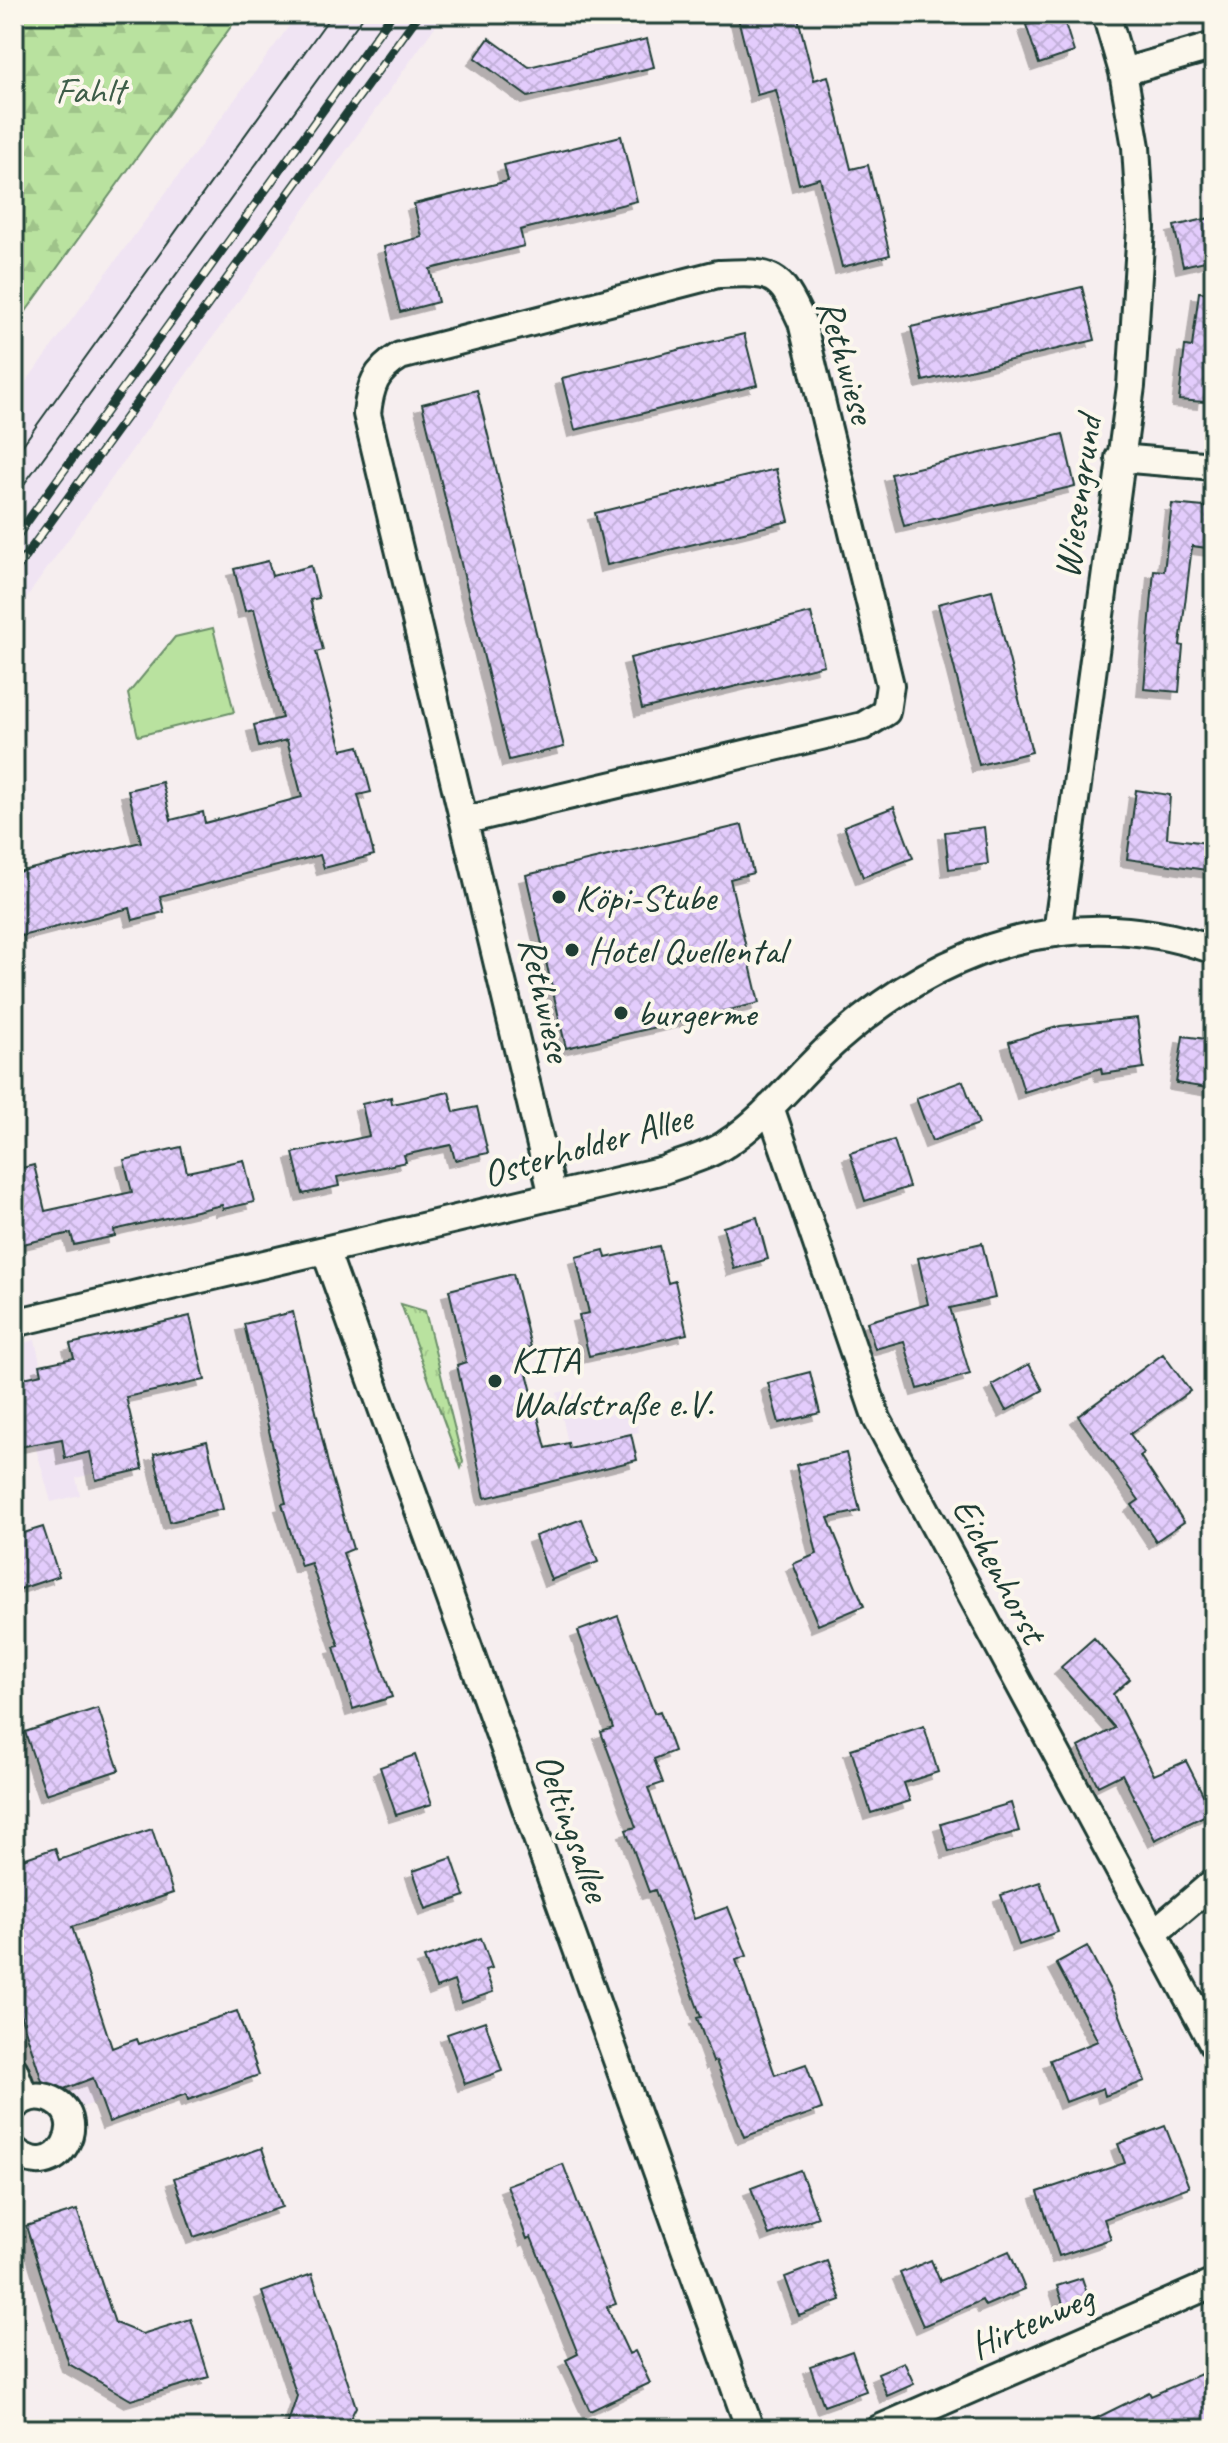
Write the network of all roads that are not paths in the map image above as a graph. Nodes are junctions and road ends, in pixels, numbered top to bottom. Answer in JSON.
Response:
{"nodes":[{"id":1,"x":1106,"y":14,"type":"edge"},
{"id":2,"x":1214,"y":46,"type":"edge"},
{"id":3,"x":1123,"y":72,"type":"junction"},
{"id":4,"x":1119,"y":458,"type":"junction"},
{"id":5,"x":1214,"y":466,"type":"edge"},
{"id":6,"x":466,"y":820,"type":"junction"},
{"id":7,"x":1057,"y":933,"type":"junction"},
{"id":8,"x":1214,"y":950,"type":"edge"},
{"id":9,"x":770,"y":1107,"type":"junction"},
{"id":10,"x":553,"y":1196,"type":"junction"},
{"id":11,"x":325,"y":1250,"type":"junction"},
{"id":12,"x":14,"y":1323,"type":"edge"},
{"id":13,"x":1214,"y":1882,"type":"edge"},
{"id":14,"x":1154,"y":1933,"type":"junction"},
{"id":15,"x":1214,"y":2046,"type":"edge"},
{"id":16,"x":14,"y":2070,"type":"edge"},
{"id":17,"x":20,"y":2103,"type":"edge"},
{"id":18,"x":14,"y":2150,"type":"edge"},
{"id":19,"x":1214,"y":2283,"type":"edge"},
{"id":20,"x":750,"y":2429,"type":"edge"},
{"id":21,"x":879,"y":2429,"type":"edge"}],
"edges":[{"from":1,"to":3,"type":"street","name":"Wiesengrund"},
{"from":2,"to":3,"type":"street"},
{"from":3,"to":4,"type":"street","name":"Wiesengrund"},
{"from":4,"to":5,"type":"street"},
{"from":4,"to":7,"type":"street","name":"Wiesengrund"},
{"from":6,"to":6,"type":"street","name":"Rethwiese"},
{"from":6,"to":10,"type":"street","name":"Rethwiese"},
{"from":7,"to":8,"type":"street","name":"Osterholder Allee"},
{"from":7,"to":9,"type":"street","name":"Osterholder Allee"},
{"from":9,"to":10,"type":"street","name":"Osterholder Allee"},
{"from":9,"to":14,"type":"street","name":"Eichenhorst"},
{"from":10,"to":11,"type":"street","name":"Osterholder Allee"},
{"from":11,"to":12,"type":"street","name":"Osterholder Allee"},
{"from":11,"to":20,"type":"street","name":"Oeltingsallee"},
{"from":13,"to":14,"type":"street"},
{"from":14,"to":15,"type":"street","name":"Eichenhorst"},
{"from":16,"to":17,"type":"street"},
{"from":17,"to":18,"type":"street"},
{"from":19,"to":21,"type":"street","name":"Hirtenweg"}]}
